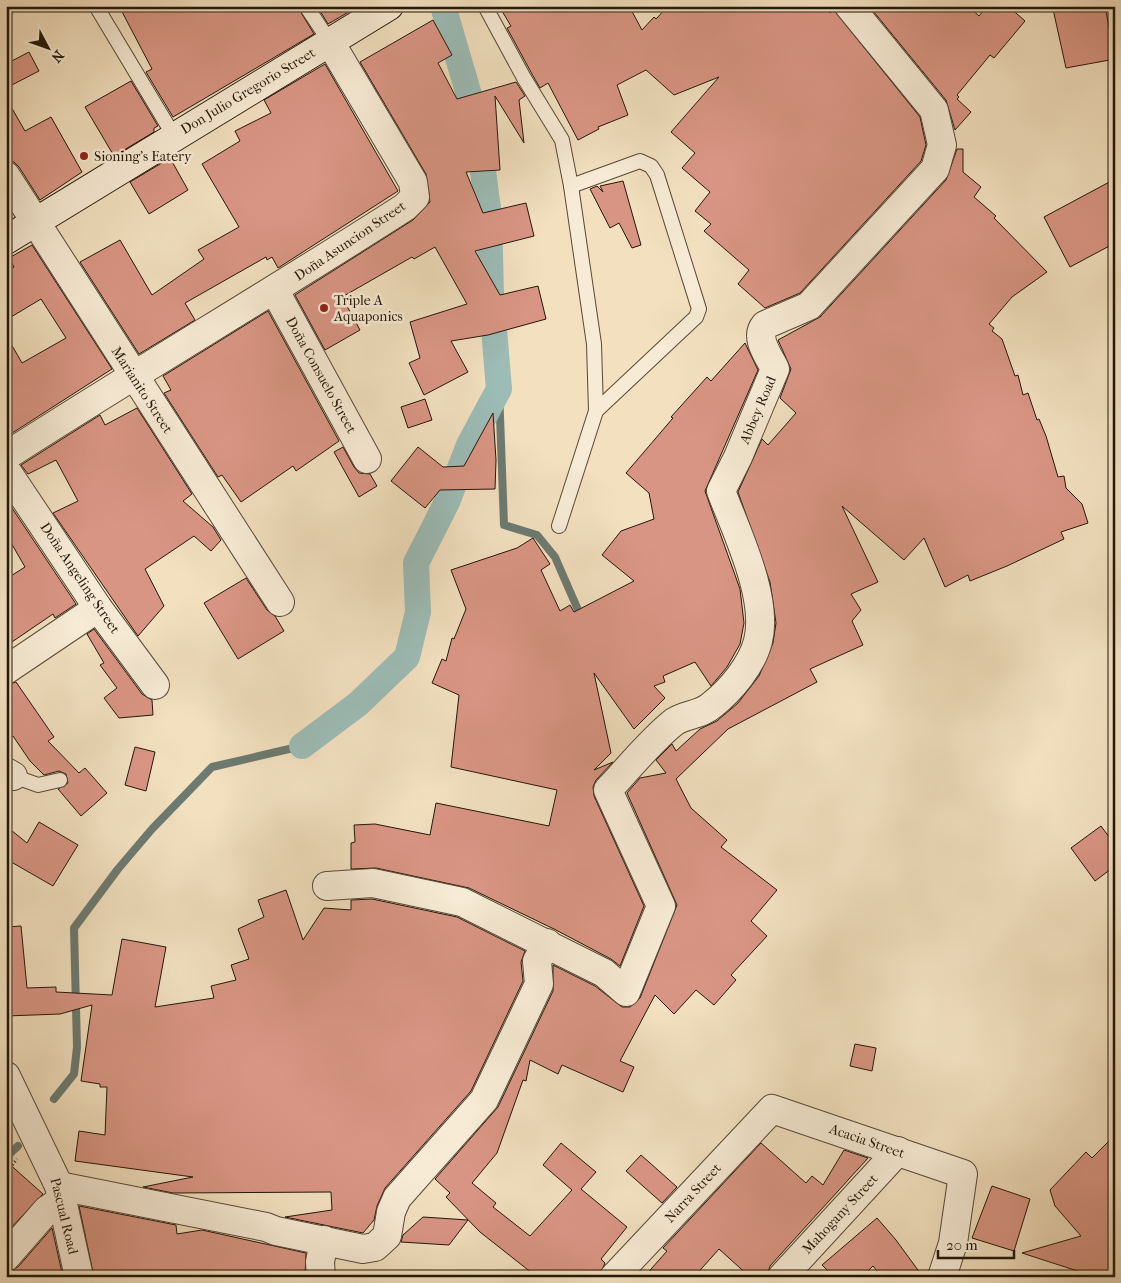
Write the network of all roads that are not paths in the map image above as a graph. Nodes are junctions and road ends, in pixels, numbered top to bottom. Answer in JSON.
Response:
{"nodes":[{"id":1,"x":96,"y":6,"type":"edge"},
{"id":2,"x":306,"y":6,"type":"edge"},
{"id":3,"x":389,"y":6,"type":"edge"},
{"id":4,"x":485,"y":6,"type":"edge"},
{"id":5,"x":850,"y":6,"type":"edge"},
{"id":6,"x":330,"y":42,"type":"junction"},
{"id":7,"x":174,"y":136,"type":"junction"},
{"id":8,"x":6,"y":176,"type":"edge"},
{"id":9,"x":571,"y":186,"type":"junction"},
{"id":10,"x":34,"y":221,"type":"junction"},
{"id":11,"x":6,"y":240,"type":"edge"},
{"id":12,"x":275,"y":291,"type":"junction"},
{"id":13,"x":132,"y":375,"type":"junction"},
{"id":14,"x":596,"y":411,"type":"junction"},
{"id":15,"x":6,"y":456,"type":"edge"},
{"id":16,"x":367,"y":459,"type":"dead end"},
{"id":17,"x":6,"y":470,"type":"edge"},
{"id":18,"x":559,"y":526,"type":"dead end"},
{"id":19,"x":280,"y":602,"type":"dead end"},
{"id":20,"x":98,"y":608,"type":"junction"},
{"id":21,"x":6,"y":670,"type":"edge"},
{"id":22,"x":155,"y":685,"type":"dead end"},
{"id":23,"x":10,"y":774,"type":"edge"},
{"id":24,"x":60,"y":780,"type":"dead end"},
{"id":25,"x":327,"y":886,"type":"dead end"},
{"id":26,"x":547,"y":943,"type":"junction"},
{"id":27,"x":6,"y":1076,"type":"edge"},
{"id":28,"x":772,"y":1109,"type":"joint"},
{"id":29,"x":898,"y":1151,"type":"junction"},
{"id":30,"x":60,"y":1193,"type":"junction"},
{"id":31,"x":324,"y":1240,"type":"junction"},
{"id":32,"x":6,"y":1256,"type":"edge"},
{"id":33,"x":79,"y":1277,"type":"edge"},
{"id":34,"x":321,"y":1277,"type":"edge"},
{"id":35,"x":614,"y":1277,"type":"edge"},
{"id":36,"x":782,"y":1277,"type":"edge"},
{"id":37,"x":942,"y":1277,"type":"edge"}],
"edges":[{"from":1,"to":7,"type":"lane"},
{"from":2,"to":6,"type":"lane"},
{"from":3,"to":6,"type":"street","name":"Don Julio Gregorio Street"},
{"from":4,"to":9,"type":"lane"},
{"from":5,"to":26,"type":"street","name":"Abbey Road"},
{"from":6,"to":7,"type":"street","name":"Don Julio Gregorio Street"},
{"from":6,"to":12,"type":"street","name":"Doña Asuncion Street"},
{"from":7,"to":10,"type":"street","name":"Don Julio Gregorio Street"},
{"from":8,"to":10,"type":"street","name":"Marianito Street"},
{"from":9,"to":14,"type":"lane"},
{"from":9,"to":14,"type":"lane"},
{"from":10,"to":11,"type":"street","name":"Don Julio Gregorio Street"},
{"from":10,"to":13,"type":"street","name":"Marianito Street"},
{"from":12,"to":13,"type":"street","name":"Doña Asuncion Street"},
{"from":12,"to":16,"type":"street","name":"Doña Consuelo Street"},
{"from":13,"to":15,"type":"street","name":"Doña Asuncion Street"},
{"from":13,"to":19,"type":"street","name":"Marianito Street"},
{"from":14,"to":18,"type":"lane"},
{"from":17,"to":20,"type":"street","name":"Doña Angeling Street"},
{"from":20,"to":21,"type":"street"},
{"from":20,"to":22,"type":"street","name":"Doña Angeling Street"},
{"from":23,"to":24,"type":"lane"},
{"from":25,"to":26,"type":"street"},
{"from":26,"to":31,"type":"street"},
{"from":27,"to":30,"type":"street","name":"Pascual Road"},
{"from":28,"to":29,"type":"street","name":"Acacia Street"},
{"from":28,"to":35,"type":"street","name":"Narra Street"},
{"from":29,"to":36,"type":"street","name":"Mahogany Street"},
{"from":29,"to":37,"type":"street","name":"Acacia Street"},
{"from":30,"to":31,"type":"street"},
{"from":30,"to":32,"type":"street"},
{"from":30,"to":33,"type":"street","name":"Pascual Road"},
{"from":31,"to":34,"type":"street"}]}
